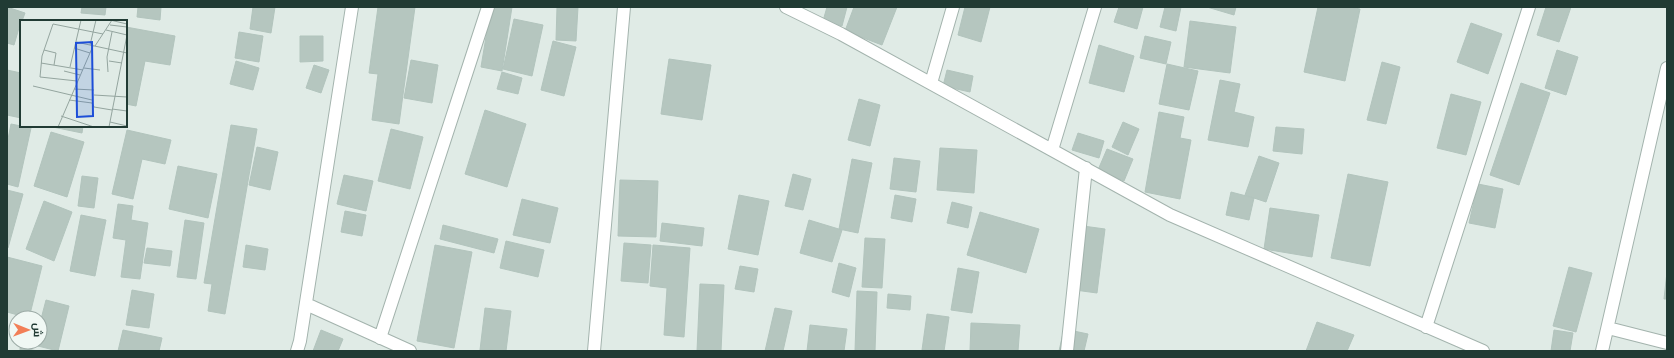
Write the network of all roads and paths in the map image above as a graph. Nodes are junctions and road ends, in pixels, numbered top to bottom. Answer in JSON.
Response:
{"nodes":[{"id":1,"x":352,"y":7,"type":"edge"},
{"id":2,"x":488,"y":7,"type":"edge"},
{"id":3,"x":624,"y":7,"type":"edge"},
{"id":4,"x":953,"y":7,"type":"edge"},
{"id":5,"x":1095,"y":7,"type":"edge"},
{"id":6,"x":1529,"y":7,"type":"edge"},
{"id":7,"x":792,"y":8,"type":"edge"},
{"id":8,"x":1667,"y":68,"type":"edge"},
{"id":9,"x":931,"y":83,"type":"junction"},
{"id":10,"x":1052,"y":150,"type":"junction"},
{"id":11,"x":1086,"y":168,"type":"junction"},
{"id":12,"x":306,"y":304,"type":"junction"},
{"id":13,"x":1426,"y":327,"type":"junction"},
{"id":14,"x":1608,"y":328,"type":"junction"},
{"id":15,"x":380,"y":338,"type":"junction"},
{"id":16,"x":1667,"y":343,"type":"edge"},
{"id":17,"x":297,"y":351,"type":"edge"},
{"id":18,"x":410,"y":351,"type":"edge"},
{"id":19,"x":594,"y":351,"type":"edge"},
{"id":20,"x":1067,"y":351,"type":"edge"},
{"id":21,"x":1483,"y":351,"type":"edge"},
{"id":22,"x":1602,"y":351,"type":"edge"}],
"edges":[{"from":1,"to":12,"type":"street"},
{"from":2,"to":15,"type":"street"},
{"from":3,"to":19,"type":"street"},
{"from":4,"to":9,"type":"street"},
{"from":5,"to":10,"type":"street"},
{"from":6,"to":13,"type":"street"},
{"from":7,"to":9,"type":"street"},
{"from":8,"to":14,"type":"street"},
{"from":9,"to":10,"type":"street"},
{"from":10,"to":11,"type":"street"},
{"from":11,"to":13,"type":"street"},
{"from":11,"to":20,"type":"street"},
{"from":12,"to":15,"type":"street"},
{"from":12,"to":17,"type":"street"},
{"from":13,"to":21,"type":"street"},
{"from":14,"to":16,"type":"street"},
{"from":14,"to":22,"type":"street"},
{"from":15,"to":18,"type":"street"}]}
